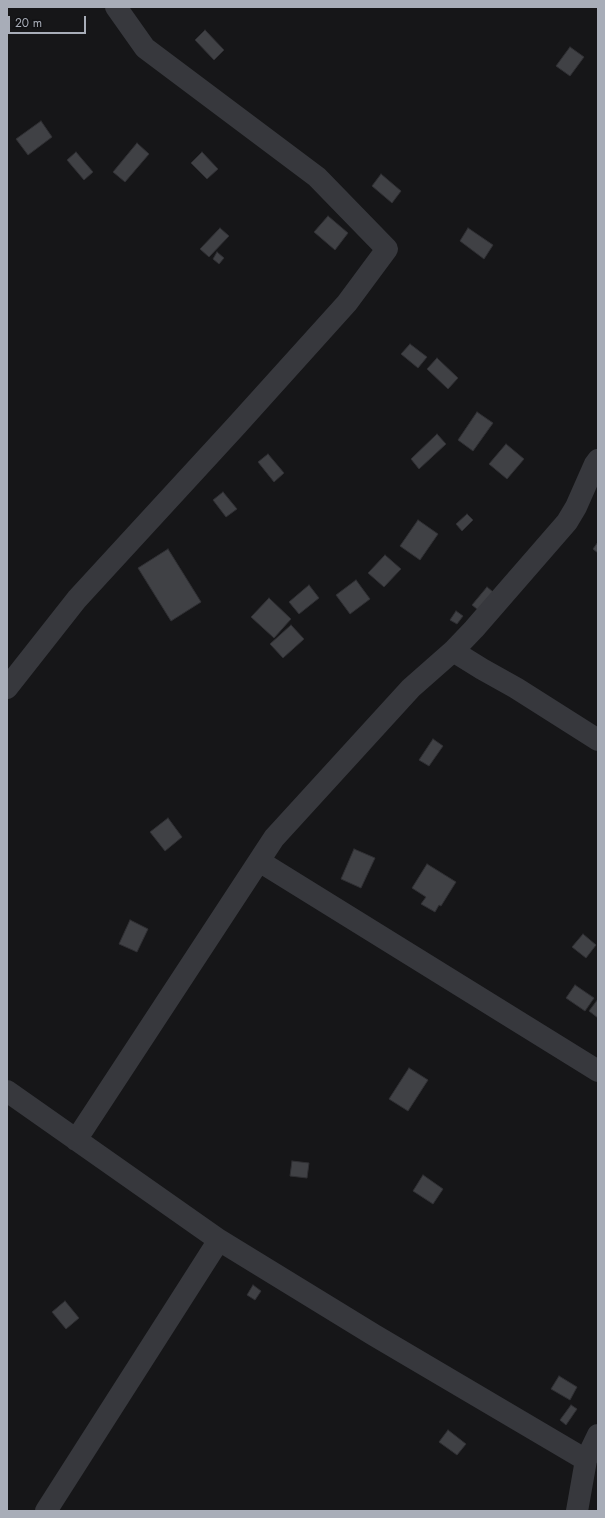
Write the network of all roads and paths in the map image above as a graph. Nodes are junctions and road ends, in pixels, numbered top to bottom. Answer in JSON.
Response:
{"nodes":[{"id":1,"x":116,"y":7,"type":"edge"},
{"id":2,"x":598,"y":460,"type":"edge"},
{"id":3,"x":453,"y":651,"type":"junction"},
{"id":4,"x":7,"y":688,"type":"edge"},
{"id":5,"x":598,"y":740,"type":"edge"},
{"id":6,"x":259,"y":861,"type":"junction"},
{"id":7,"x":598,"y":1071,"type":"edge"},
{"id":8,"x":7,"y":1091,"type":"edge"},
{"id":9,"x":76,"y":1140,"type":"junction"},
{"id":10,"x":219,"y":1240,"type":"junction"},
{"id":11,"x":598,"y":1435,"type":"edge"},
{"id":12,"x":586,"y":1460,"type":"junction"},
{"id":13,"x":46,"y":1511,"type":"edge"},
{"id":14,"x":577,"y":1511,"type":"edge"}],
"edges":[{"from":1,"to":4,"type":"street"},
{"from":2,"to":3,"type":"street"},
{"from":3,"to":5,"type":"street"},
{"from":3,"to":6,"type":"street"},
{"from":6,"to":7,"type":"street"},
{"from":6,"to":9,"type":"street"},
{"from":8,"to":9,"type":"street"},
{"from":9,"to":10,"type":"street"},
{"from":10,"to":12,"type":"street"},
{"from":10,"to":13,"type":"street"},
{"from":11,"to":12,"type":"street"},
{"from":12,"to":14,"type":"street"}]}
